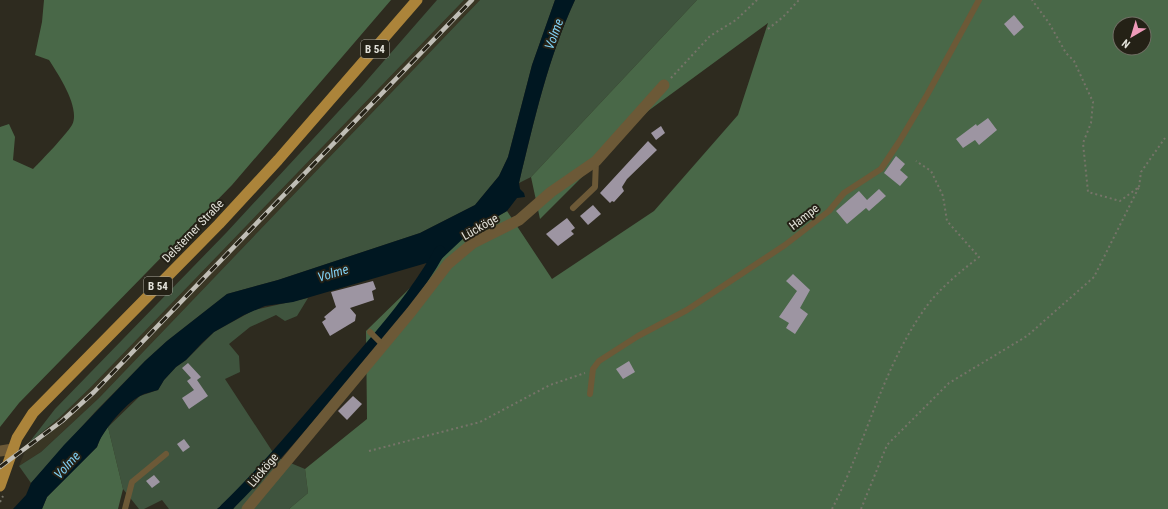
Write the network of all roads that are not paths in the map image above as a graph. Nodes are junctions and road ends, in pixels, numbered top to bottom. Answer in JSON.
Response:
{"nodes":[{"id":1,"x":417,"y":0,"type":"edge"},
{"id":2,"x":979,"y":0,"type":"edge"},
{"id":3,"x":664,"y":84,"type":"road end"},
{"id":4,"x":596,"y":161,"type":"junction"},
{"id":5,"x":573,"y":208,"type":"dead end"},
{"id":6,"x":370,"y":332,"type":"dead end"},
{"id":7,"x":383,"y":345,"type":"junction"},
{"id":8,"x":590,"y":394,"type":"dead end"},
{"id":9,"x":13,"y":449,"type":"junction"},
{"id":10,"x":0,"y":451,"type":"edge"},
{"id":11,"x":166,"y":454,"type":"dead end"},
{"id":12,"x":0,"y":486,"type":"edge"},
{"id":13,"x":125,"y":509,"type":"edge"},
{"id":14,"x":248,"y":509,"type":"edge"}],
"edges":[{"from":1,"to":9,"type":"main road","name":"Delsterner Straße","number":"B 54"},
{"from":2,"to":8,"type":"lane","name":"Hampe"},
{"from":3,"to":4,"type":"street","name":"Lücköge"},
{"from":4,"to":5,"type":"lane"},
{"from":4,"to":7,"type":"street","name":"Lücköge"},
{"from":6,"to":7,"type":"lane"},
{"from":7,"to":14,"type":"street","name":"Lücköge"},
{"from":9,"to":10,"type":"street"},
{"from":9,"to":12,"type":"main road","name":"Delsterner Straße","number":"B 54"},
{"from":11,"to":13,"type":"lane"}]}
